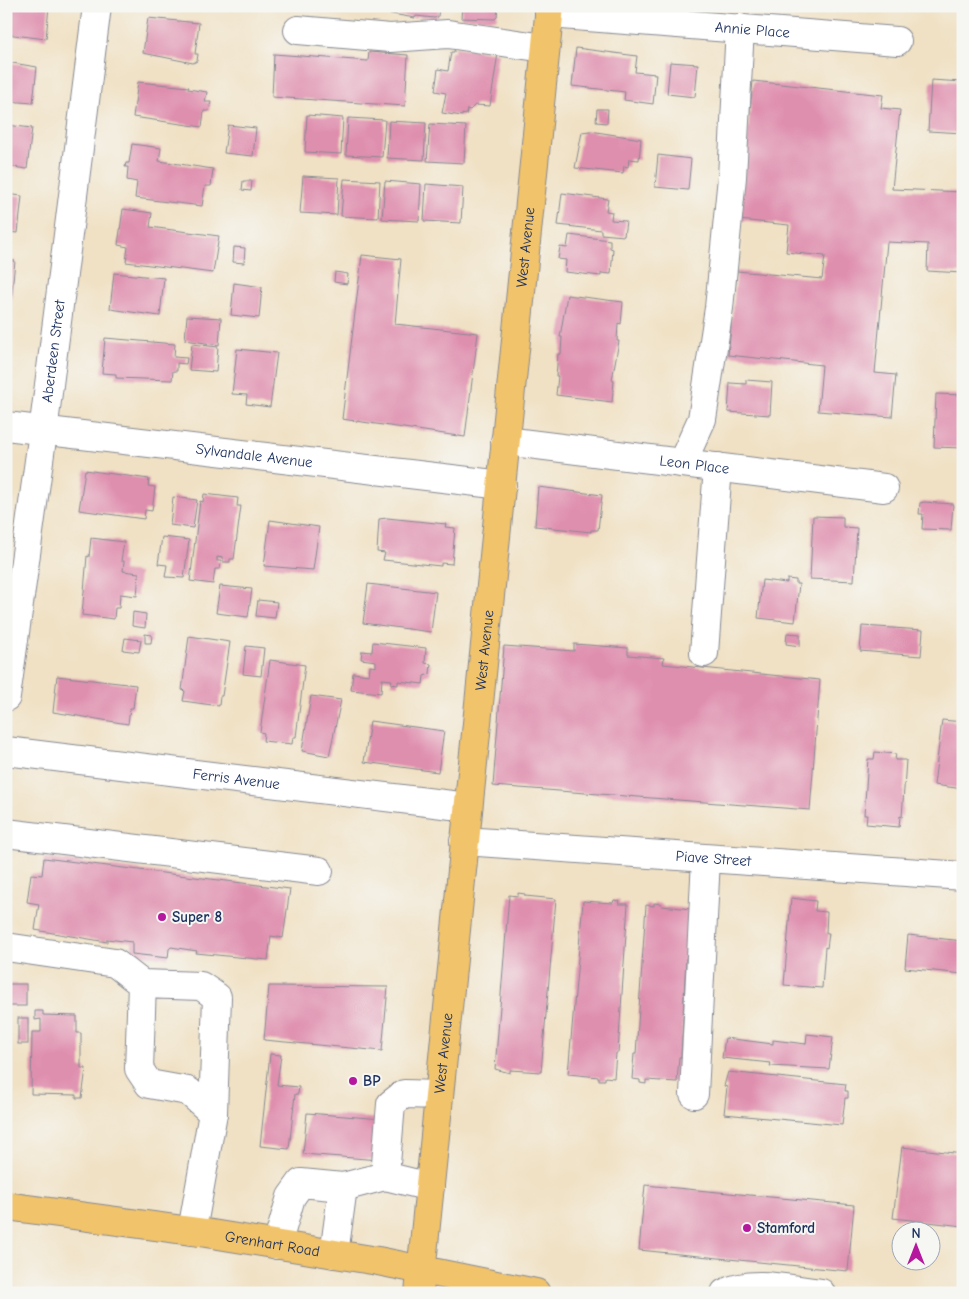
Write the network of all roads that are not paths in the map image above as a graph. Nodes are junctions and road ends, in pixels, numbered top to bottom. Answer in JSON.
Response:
{"nodes":[{"id":1,"x":97,"y":6,"type":"edge"},
{"id":2,"x":549,"y":10,"type":"edge"},
{"id":3,"x":740,"y":28,"type":"junction"},
{"id":4,"x":298,"y":30,"type":"dead end"},
{"id":5,"x":897,"y":41,"type":"dead end"},
{"id":6,"x":545,"y":48,"type":"junction"},
{"id":7,"x":6,"y":426,"type":"edge"},
{"id":8,"x":43,"y":432,"type":"junction"},
{"id":9,"x":505,"y":441,"type":"junction"},
{"id":10,"x":682,"y":463,"type":"junction"},
{"id":11,"x":718,"y":467,"type":"junction"},
{"id":12,"x":502,"y":485,"type":"junction"},
{"id":13,"x":884,"y":488,"type":"dead end"},
{"id":14,"x":704,"y":653,"type":"dead end"},
{"id":15,"x":6,"y":697,"type":"edge"},
{"id":16,"x":6,"y":752,"type":"edge"},
{"id":17,"x":468,"y":807,"type":"junction"},
{"id":18,"x":6,"y":833,"type":"edge"},
{"id":19,"x":464,"y":841,"type":"junction"},
{"id":20,"x":706,"y":859,"type":"junction"},
{"id":21,"x":319,"y":871,"type":"dead end"},
{"id":22,"x":963,"y":876,"type":"edge"},
{"id":23,"x":6,"y":947,"type":"edge"},
{"id":24,"x":142,"y":984,"type":"junction"},
{"id":25,"x":694,"y":1094,"type":"dead end"},
{"id":26,"x":439,"y":1095,"type":"junction"},
{"id":27,"x":213,"y":1113,"type":"junction"},
{"id":28,"x":385,"y":1176,"type":"junction"},
{"id":29,"x":343,"y":1187,"type":"junction"},
{"id":30,"x":430,"y":1187,"type":"junction"},
{"id":31,"x":6,"y":1206,"type":"edge"},
{"id":32,"x":192,"y":1232,"type":"junction"},
{"id":33,"x":277,"y":1245,"type":"junction"},
{"id":34,"x":334,"y":1254,"type":"junction"},
{"id":35,"x":420,"y":1282,"type":"edge"},
{"id":36,"x":536,"y":1293,"type":"edge"},
{"id":37,"x":725,"y":1293,"type":"edge"},
{"id":38,"x":821,"y":1293,"type":"edge"}],
"edges":[{"from":1,"to":8,"type":"street","name":"Aberdeen Street"},
{"from":2,"to":3,"type":"street","name":"Annie Place"},
{"from":2,"to":6,"type":"main road","name":"West Avenue"},
{"from":3,"to":5,"type":"street","name":"Annie Place"},
{"from":3,"to":10,"type":"street"},
{"from":4,"to":6,"type":"street"},
{"from":6,"to":9,"type":"main road","name":"West Avenue"},
{"from":7,"to":8,"type":"street","name":"Sylvandale Avenue"},
{"from":8,"to":12,"type":"street","name":"Sylvandale Avenue"},
{"from":8,"to":15,"type":"street","name":"Aberdeen Street"},
{"from":9,"to":10,"type":"street","name":"Leon Place"},
{"from":9,"to":12,"type":"main road","name":"West Avenue"},
{"from":10,"to":11,"type":"street","name":"Leon Place"},
{"from":11,"to":13,"type":"street","name":"Leon Place"},
{"from":11,"to":14,"type":"street"},
{"from":12,"to":17,"type":"main road","name":"West Avenue"},
{"from":16,"to":17,"type":"street","name":"Ferris Avenue"},
{"from":17,"to":19,"type":"main road","name":"West Avenue"},
{"from":18,"to":21,"type":"street"},
{"from":19,"to":20,"type":"street","name":"Piave Street"},
{"from":19,"to":26,"type":"main road","name":"West Avenue"},
{"from":20,"to":22,"type":"street","name":"Piave Street"},
{"from":20,"to":25,"type":"street"},
{"from":23,"to":24,"type":"street"},
{"from":24,"to":27,"type":"street"},
{"from":24,"to":27,"type":"street"},
{"from":26,"to":28,"type":"street"},
{"from":26,"to":30,"type":"main road","name":"West Avenue"},
{"from":27,"to":32,"type":"street"},
{"from":28,"to":29,"type":"street"},
{"from":28,"to":30,"type":"street"},
{"from":29,"to":33,"type":"street"},
{"from":29,"to":34,"type":"street"},
{"from":30,"to":35,"type":"main road","name":"West Avenue"},
{"from":31,"to":32,"type":"main road","name":"Grenhart Road"},
{"from":32,"to":33,"type":"main road","name":"Grenhart Road"},
{"from":33,"to":34,"type":"main road","name":"Grenhart Road"},
{"from":34,"to":35,"type":"main road","name":"Grenhart Road"},
{"from":35,"to":36,"type":"main road","name":"Grenhart Road"},
{"from":37,"to":38,"type":"street"}]}
